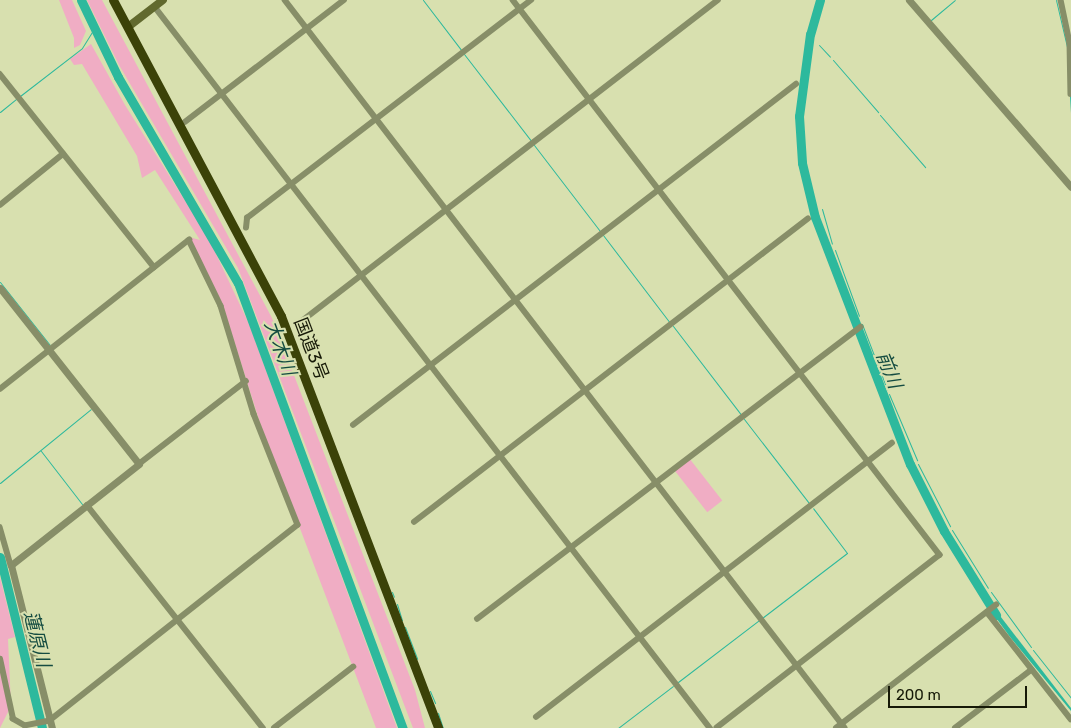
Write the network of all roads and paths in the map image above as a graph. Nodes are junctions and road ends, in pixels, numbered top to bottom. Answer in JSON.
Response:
{"nodes":[{"id":1,"x":113,"y":0,"type":"edge"},
{"id":2,"x":163,"y":0,"type":"edge"},
{"id":3,"x":285,"y":0,"type":"edge"},
{"id":4,"x":344,"y":0,"type":"edge"},
{"id":5,"x":513,"y":0,"type":"edge"},
{"id":6,"x":531,"y":0,"type":"edge"},
{"id":7,"x":718,"y":0,"type":"edge"},
{"id":8,"x":909,"y":0,"type":"edge"},
{"id":9,"x":1061,"y":0,"type":"edge"},
{"id":10,"x":155,"y":7,"type":"junction"},
{"id":11,"x":520,"y":8,"type":"junction"},
{"id":12,"x":128,"y":27,"type":"junction"},
{"id":13,"x":307,"y":28,"type":"junction"},
{"id":14,"x":0,"y":74,"type":"edge"},
{"id":15,"x":796,"y":84,"type":"dead end"},
{"id":16,"x":221,"y":94,"type":"junction"},
{"id":17,"x":1071,"y":94,"type":"edge"},
{"id":18,"x":590,"y":99,"type":"junction"},
{"id":19,"x":376,"y":118,"type":"junction"},
{"id":20,"x":185,"y":122,"type":"dead end"},
{"id":21,"x":64,"y":154,"type":"junction"},
{"id":22,"x":291,"y":184,"type":"junction"},
{"id":23,"x":1071,"y":186,"type":"edge"},
{"id":24,"x":659,"y":189,"type":"junction"},
{"id":25,"x":0,"y":204,"type":"edge"},
{"id":26,"x":446,"y":209,"type":"junction"},
{"id":27,"x":808,"y":220,"type":"dead end"},
{"id":28,"x":246,"y":228,"type":"dead end"},
{"id":29,"x":154,"y":267,"type":"junction"},
{"id":30,"x":361,"y":275,"type":"junction"},
{"id":31,"x":729,"y":280,"type":"junction"},
{"id":32,"x":0,"y":288,"type":"edge"},
{"id":33,"x":516,"y":300,"type":"junction"},
{"id":34,"x":302,"y":321,"type":"dead end"},
{"id":35,"x":860,"y":327,"type":"dead end"},
{"id":36,"x":49,"y":350,"type":"junction"},
{"id":37,"x":431,"y":365,"type":"junction"},
{"id":38,"x":799,"y":371,"type":"junction"},
{"id":39,"x":246,"y":381,"type":"junction"},
{"id":40,"x":0,"y":390,"type":"edge"},
{"id":41,"x":585,"y":391,"type":"junction"},
{"id":42,"x":352,"y":425,"type":"dead end"},
{"id":43,"x":892,"y":443,"type":"dead end"},
{"id":44,"x":500,"y":456,"type":"junction"},
{"id":45,"x":868,"y":462,"type":"junction"},
{"id":46,"x":139,"y":464,"type":"junction"},
{"id":47,"x":656,"y":482,"type":"junction"},
{"id":48,"x":87,"y":506,"type":"junction"},
{"id":49,"x":414,"y":522,"type":"dead end"},
{"id":50,"x":0,"y":527,"type":"edge"},
{"id":51,"x":570,"y":547,"type":"junction"},
{"id":52,"x":11,"y":565,"type":"junction"},
{"id":53,"x":725,"y":572,"type":"junction"},
{"id":54,"x":996,"y":605,"type":"dead end"},
{"id":55,"x":987,"y":612,"type":"junction"},
{"id":56,"x":477,"y":619,"type":"dead end"},
{"id":57,"x":178,"y":620,"type":"junction"},
{"id":58,"x":640,"y":637,"type":"junction"},
{"id":59,"x":0,"y":659,"type":"edge"},
{"id":60,"x":797,"y":666,"type":"junction"},
{"id":61,"x":353,"y":667,"type":"dead end"},
{"id":62,"x":1031,"y":670,"type":"junction"},
{"id":63,"x":536,"y":717,"type":"dead end"},
{"id":64,"x":1071,"y":719,"type":"edge"},
{"id":65,"x":51,"y":724,"type":"edge"},
{"id":66,"x":843,"y":726,"type":"edge"},
{"id":67,"x":262,"y":728,"type":"edge"},
{"id":68,"x":274,"y":728,"type":"edge"},
{"id":69,"x":438,"y":728,"type":"edge"},
{"id":70,"x":710,"y":728,"type":"edge"},
{"id":71,"x":717,"y":728,"type":"edge"},
{"id":72,"x":836,"y":728,"type":"edge"},
{"id":73,"x":955,"y":728,"type":"edge"}],
"edges":[{"from":1,"to":12,"type":"highway","name":"国道3号"},
{"from":2,"to":10,"type":"main road"},
{"from":3,"to":13,"type":"street"},
{"from":4,"to":13,"type":"street"},
{"from":5,"to":11,"type":"street"},
{"from":6,"to":11,"type":"street"},
{"from":7,"to":18,"type":"street"},
{"from":8,"to":23,"type":"street"},
{"from":9,"to":17,"type":"street"},
{"from":10,"to":12,"type":"main road"},
{"from":10,"to":16,"type":"street"},
{"from":11,"to":18,"type":"street"},
{"from":11,"to":19,"type":"street"},
{"from":12,"to":69,"type":"highway","name":"国道3号"},
{"from":13,"to":16,"type":"street"},
{"from":13,"to":19,"type":"street"},
{"from":14,"to":21,"type":"street"},
{"from":15,"to":24,"type":"street"},
{"from":16,"to":20,"type":"street"},
{"from":16,"to":22,"type":"street"},
{"from":18,"to":24,"type":"street"},
{"from":18,"to":26,"type":"street"},
{"from":19,"to":22,"type":"street"},
{"from":19,"to":26,"type":"street"},
{"from":21,"to":25,"type":"street"},
{"from":21,"to":29,"type":"street"},
{"from":22,"to":28,"type":"street"},
{"from":22,"to":30,"type":"street"},
{"from":24,"to":31,"type":"street"},
{"from":24,"to":33,"type":"street"},
{"from":26,"to":30,"type":"street"},
{"from":26,"to":33,"type":"street"},
{"from":27,"to":31,"type":"street"},
{"from":29,"to":36,"type":"street"},
{"from":29,"to":39,"type":"street"},
{"from":30,"to":34,"type":"street"},
{"from":30,"to":37,"type":"street"},
{"from":31,"to":38,"type":"street"},
{"from":31,"to":41,"type":"street"},
{"from":32,"to":36,"type":"street"},
{"from":33,"to":37,"type":"street"},
{"from":33,"to":41,"type":"street"},
{"from":35,"to":38,"type":"street"},
{"from":36,"to":40,"type":"street"},
{"from":36,"to":46,"type":"street"},
{"from":37,"to":42,"type":"street"},
{"from":37,"to":44,"type":"street"},
{"from":38,"to":45,"type":"street"},
{"from":38,"to":47,"type":"street"},
{"from":39,"to":46,"type":"street"},
{"from":39,"to":57,"type":"street"},
{"from":41,"to":44,"type":"street"},
{"from":41,"to":47,"type":"street"},
{"from":43,"to":45,"type":"street"},
{"from":44,"to":49,"type":"street"},
{"from":44,"to":51,"type":"street"},
{"from":45,"to":53,"type":"street"},
{"from":45,"to":60,"type":"street"},
{"from":46,"to":48,"type":"street"},
{"from":47,"to":51,"type":"street"},
{"from":47,"to":53,"type":"street"},
{"from":48,"to":52,"type":"street"},
{"from":48,"to":57,"type":"street"},
{"from":50,"to":52,"type":"street"},
{"from":51,"to":56,"type":"street"},
{"from":51,"to":58,"type":"street"},
{"from":52,"to":65,"type":"street"},
{"from":53,"to":58,"type":"street"},
{"from":53,"to":60,"type":"street"},
{"from":54,"to":55,"type":"street"},
{"from":55,"to":62,"type":"street"},
{"from":55,"to":66,"type":"street"},
{"from":57,"to":65,"type":"street"},
{"from":57,"to":67,"type":"street"},
{"from":58,"to":63,"type":"street"},
{"from":58,"to":70,"type":"street"},
{"from":59,"to":65,"type":"street"},
{"from":60,"to":66,"type":"street"},
{"from":60,"to":71,"type":"street"},
{"from":61,"to":68,"type":"street"},
{"from":62,"to":64,"type":"street"},
{"from":62,"to":73,"type":"street"},
{"from":66,"to":72,"type":"street"}]}
